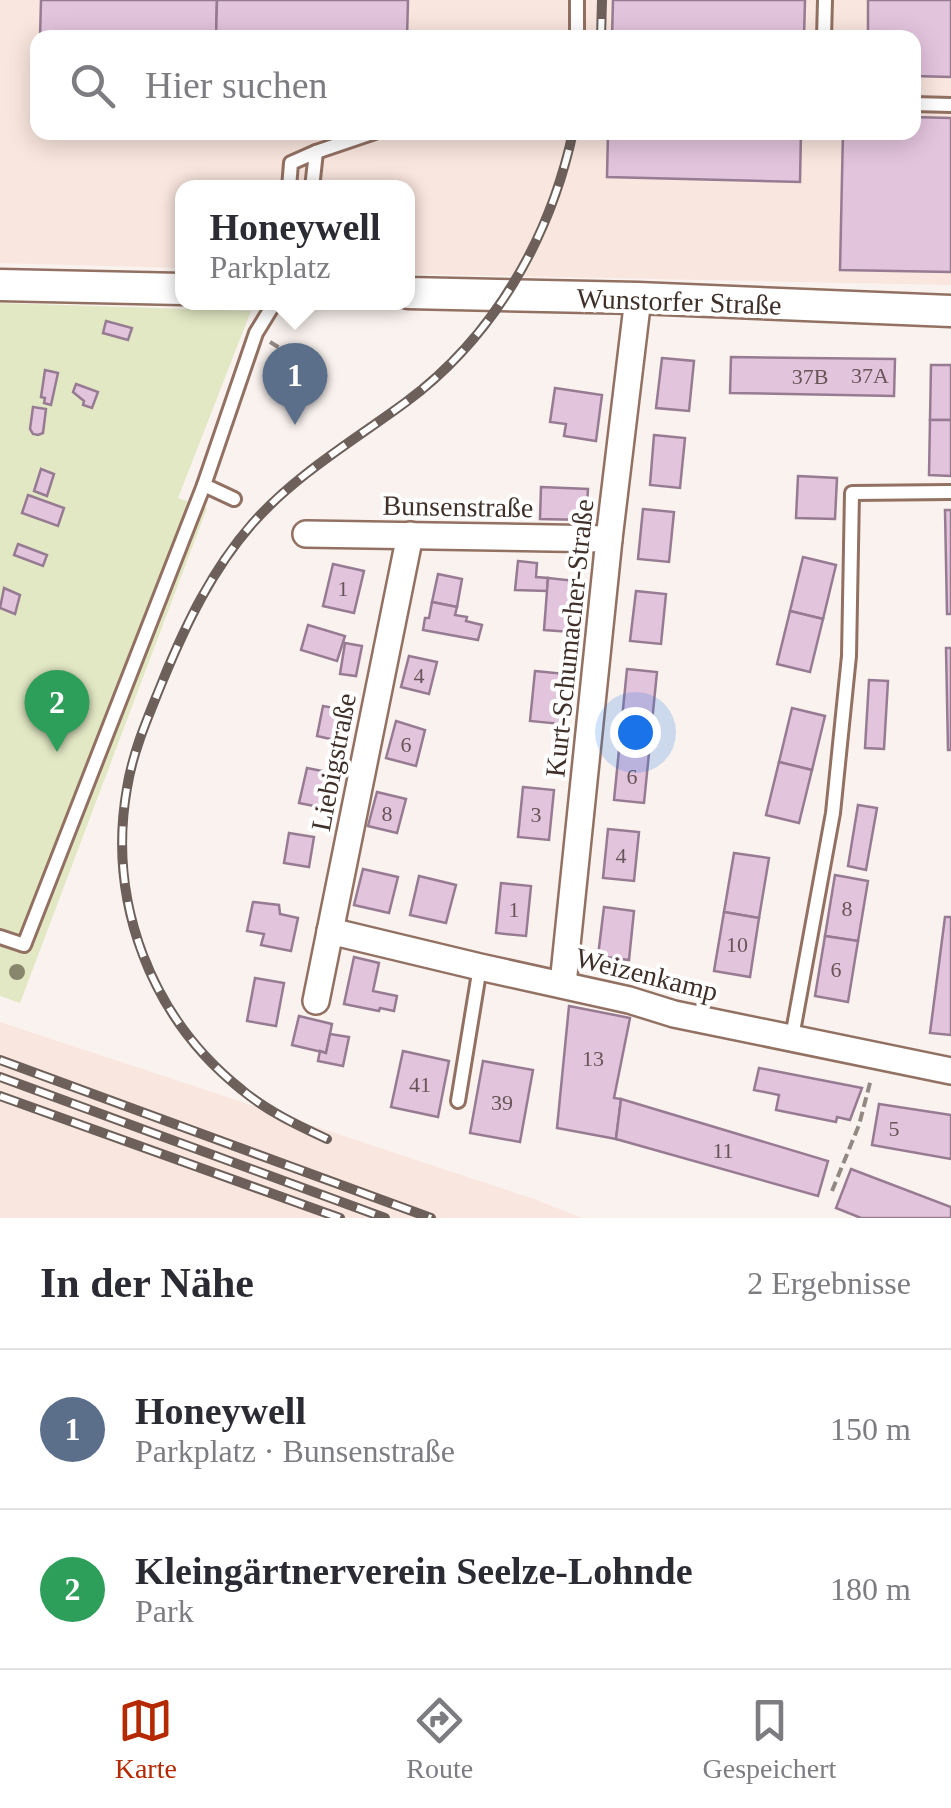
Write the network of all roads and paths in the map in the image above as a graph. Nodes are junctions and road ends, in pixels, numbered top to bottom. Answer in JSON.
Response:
{"nodes":[{"id":1,"x":577,"y":0,"type":"edge"},
{"id":2,"x":825,"y":0,"type":"edge"},
{"id":3,"x":577,"y":30,"type":"edge"},
{"id":4,"x":824,"y":30,"type":"edge"},
{"id":5,"x":921,"y":104,"type":"edge"},
{"id":6,"x":951,"y":105,"type":"edge"},
{"id":7,"x":351,"y":140,"type":"edge"},
{"id":8,"x":316,"y":152,"type":"junction"},
{"id":9,"x":290,"y":180,"type":"edge"},
{"id":10,"x":313,"y":180,"type":"edge"},
{"id":11,"x":0,"y":284,"type":"edge"},
{"id":12,"x":175,"y":288,"type":"edge"},
{"id":13,"x":415,"y":293,"type":"edge"},
{"id":14,"x":638,"y":298,"type":"junction"},
{"id":15,"x":270,"y":310,"type":"edge"},
{"id":16,"x":951,"y":311,"type":"edge"},
{"id":17,"x":204,"y":484,"type":"junction"},
{"id":18,"x":951,"y":492,"type":"edge"},
{"id":19,"x":234,"y":499,"type":"dead end"},
{"id":20,"x":306,"y":534,"type":"dead end"},
{"id":21,"x":410,"y":535,"type":"junction"},
{"id":22,"x":609,"y":539,"type":"junction"},
{"id":23,"x":330,"y":931,"type":"junction"},
{"id":24,"x":0,"y":937,"type":"edge"},
{"id":25,"x":480,"y":968,"type":"junction"},
{"id":26,"x":563,"y":984,"type":"junction"},
{"id":27,"x":316,"y":1001,"type":"dead end"},
{"id":28,"x":792,"y":1037,"type":"junction"},
{"id":29,"x":877,"y":1056,"type":"junction"},
{"id":30,"x":951,"y":1071,"type":"edge"},
{"id":31,"x":458,"y":1102,"type":"dead end"},
{"id":32,"x":832,"y":1191,"type":"dead end"}],
"edges":[{"from":1,"to":3,"type":"lane"},
{"from":2,"to":4,"type":"lane"},
{"from":5,"to":6,"type":"lane"},
{"from":7,"to":8,"type":"lane"},
{"from":8,"to":9,"type":"lane"},
{"from":8,"to":10,"type":"lane"},
{"from":11,"to":12,"type":"street"},
{"from":13,"to":14,"type":"street","name":"Wunstorfer Straße"},
{"from":14,"to":16,"type":"street","name":"Wunstorfer Straße"},
{"from":14,"to":22,"type":"street","name":"Kurt-Schumacher-Straße"},
{"from":15,"to":17,"type":"lane"},
{"from":17,"to":19,"type":"lane"},
{"from":17,"to":24,"type":"lane"},
{"from":18,"to":28,"type":"lane"},
{"from":20,"to":21,"type":"street","name":"Bunsenstraße"},
{"from":21,"to":22,"type":"street","name":"Bunsenstraße"},
{"from":21,"to":23,"type":"street","name":"Liebigstraße"},
{"from":22,"to":26,"type":"street","name":"Kurt-Schumacher-Straße"},
{"from":23,"to":25,"type":"street","name":"Weizenkamp"},
{"from":23,"to":27,"type":"street","name":"Liebigstraße"},
{"from":25,"to":26,"type":"street","name":"Weizenkamp"},
{"from":25,"to":31,"type":"lane"},
{"from":26,"to":28,"type":"street","name":"Weizenkamp"},
{"from":28,"to":29,"type":"street","name":"Weizenkamp"},
{"from":29,"to":30,"type":"street","name":"Weizenkamp"},
{"from":29,"to":32,"type":"path"}]}
